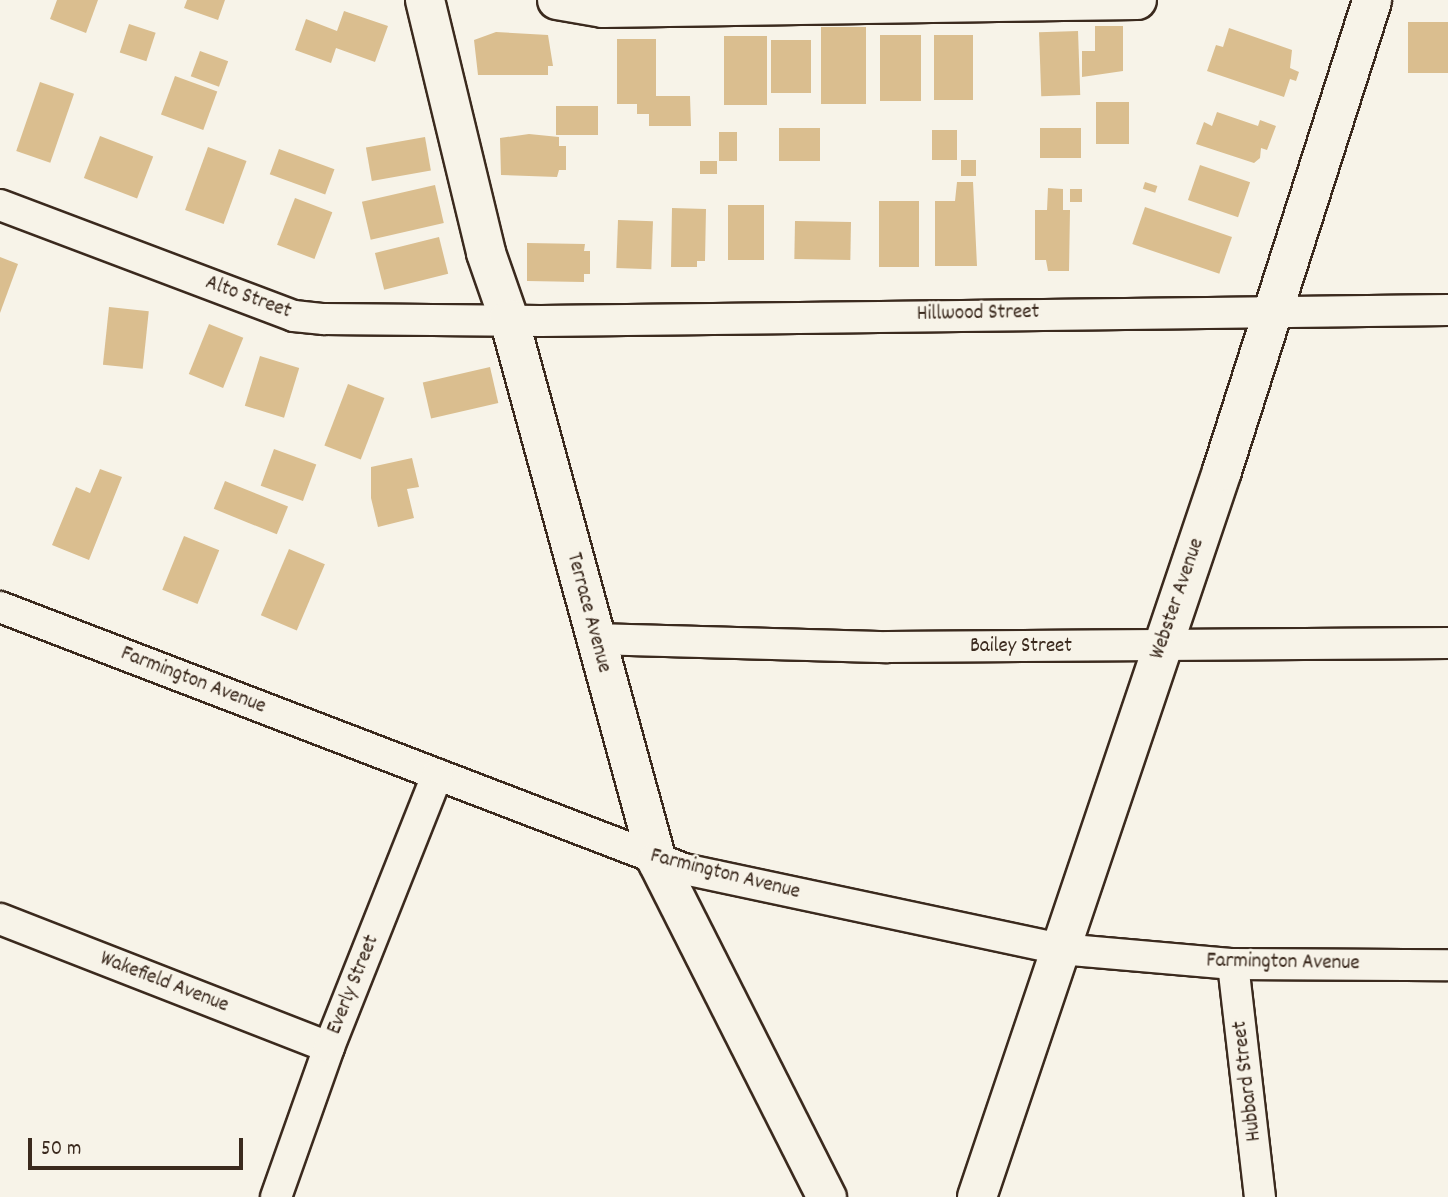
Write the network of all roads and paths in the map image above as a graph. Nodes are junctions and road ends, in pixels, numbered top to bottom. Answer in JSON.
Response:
{"nodes":[{"id":1,"x":425,"y":0,"type":"edge"},
{"id":2,"x":557,"y":0,"type":"edge"},
{"id":3,"x":1138,"y":0,"type":"edge"},
{"id":4,"x":1373,"y":0,"type":"edge"},
{"id":5,"x":0,"y":205,"type":"edge"},
{"id":6,"x":1448,"y":310,"type":"edge"},
{"id":7,"x":1274,"y":312,"type":"junction"},
{"id":8,"x":509,"y":318,"type":"junction"},
{"id":9,"x":0,"y":607,"type":"edge"},
{"id":10,"x":594,"y":639,"type":"junction"},
{"id":11,"x":1448,"y":643,"type":"edge"},
{"id":12,"x":1161,"y":647,"type":"junction"},
{"id":13,"x":437,"y":775,"type":"junction"},
{"id":14,"x":657,"y":861,"type":"junction"},
{"id":15,"x":0,"y":919,"type":"edge"},
{"id":16,"x":1060,"y":949,"type":"junction"},
{"id":17,"x":1233,"y":964,"type":"junction"},
{"id":18,"x":1448,"y":965,"type":"edge"},
{"id":19,"x":329,"y":1047,"type":"junction"},
{"id":20,"x":276,"y":1197,"type":"edge"},
{"id":21,"x":827,"y":1197,"type":"edge"},
{"id":22,"x":977,"y":1197,"type":"edge"},
{"id":23,"x":1260,"y":1197,"type":"edge"}],
"edges":[{"from":1,"to":8,"type":"street","name":"Terrace Avenue"},
{"from":2,"to":3,"type":"street"},
{"from":4,"to":7,"type":"street","name":"Webster Avenue"},
{"from":5,"to":8,"type":"street","name":"Alto Street"},
{"from":6,"to":7,"type":"street","name":"Hillwood Street"},
{"from":7,"to":8,"type":"street","name":"Hillwood Street"},
{"from":7,"to":12,"type":"street","name":"Webster Avenue"},
{"from":8,"to":10,"type":"street","name":"Terrace Avenue"},
{"from":9,"to":13,"type":"street","name":"Farmington Avenue"},
{"from":10,"to":12,"type":"street","name":"Bailey Street"},
{"from":10,"to":14,"type":"street","name":"Terrace Avenue"},
{"from":11,"to":12,"type":"street","name":"Bailey Street"},
{"from":12,"to":16,"type":"street","name":"Webster Avenue"},
{"from":13,"to":14,"type":"street","name":"Farmington Avenue"},
{"from":13,"to":19,"type":"street","name":"Everly Street"},
{"from":14,"to":16,"type":"street","name":"Farmington Avenue"},
{"from":14,"to":21,"type":"street","name":"Terrace Avenue"},
{"from":15,"to":19,"type":"street","name":"Wakefield Avenue"},
{"from":16,"to":17,"type":"street","name":"Farmington Avenue"},
{"from":16,"to":22,"type":"street","name":"Webster Avenue"},
{"from":17,"to":18,"type":"street","name":"Farmington Avenue"},
{"from":17,"to":23,"type":"street","name":"Hubbard Street"},
{"from":19,"to":20,"type":"street","name":"Everly Street"}]}
